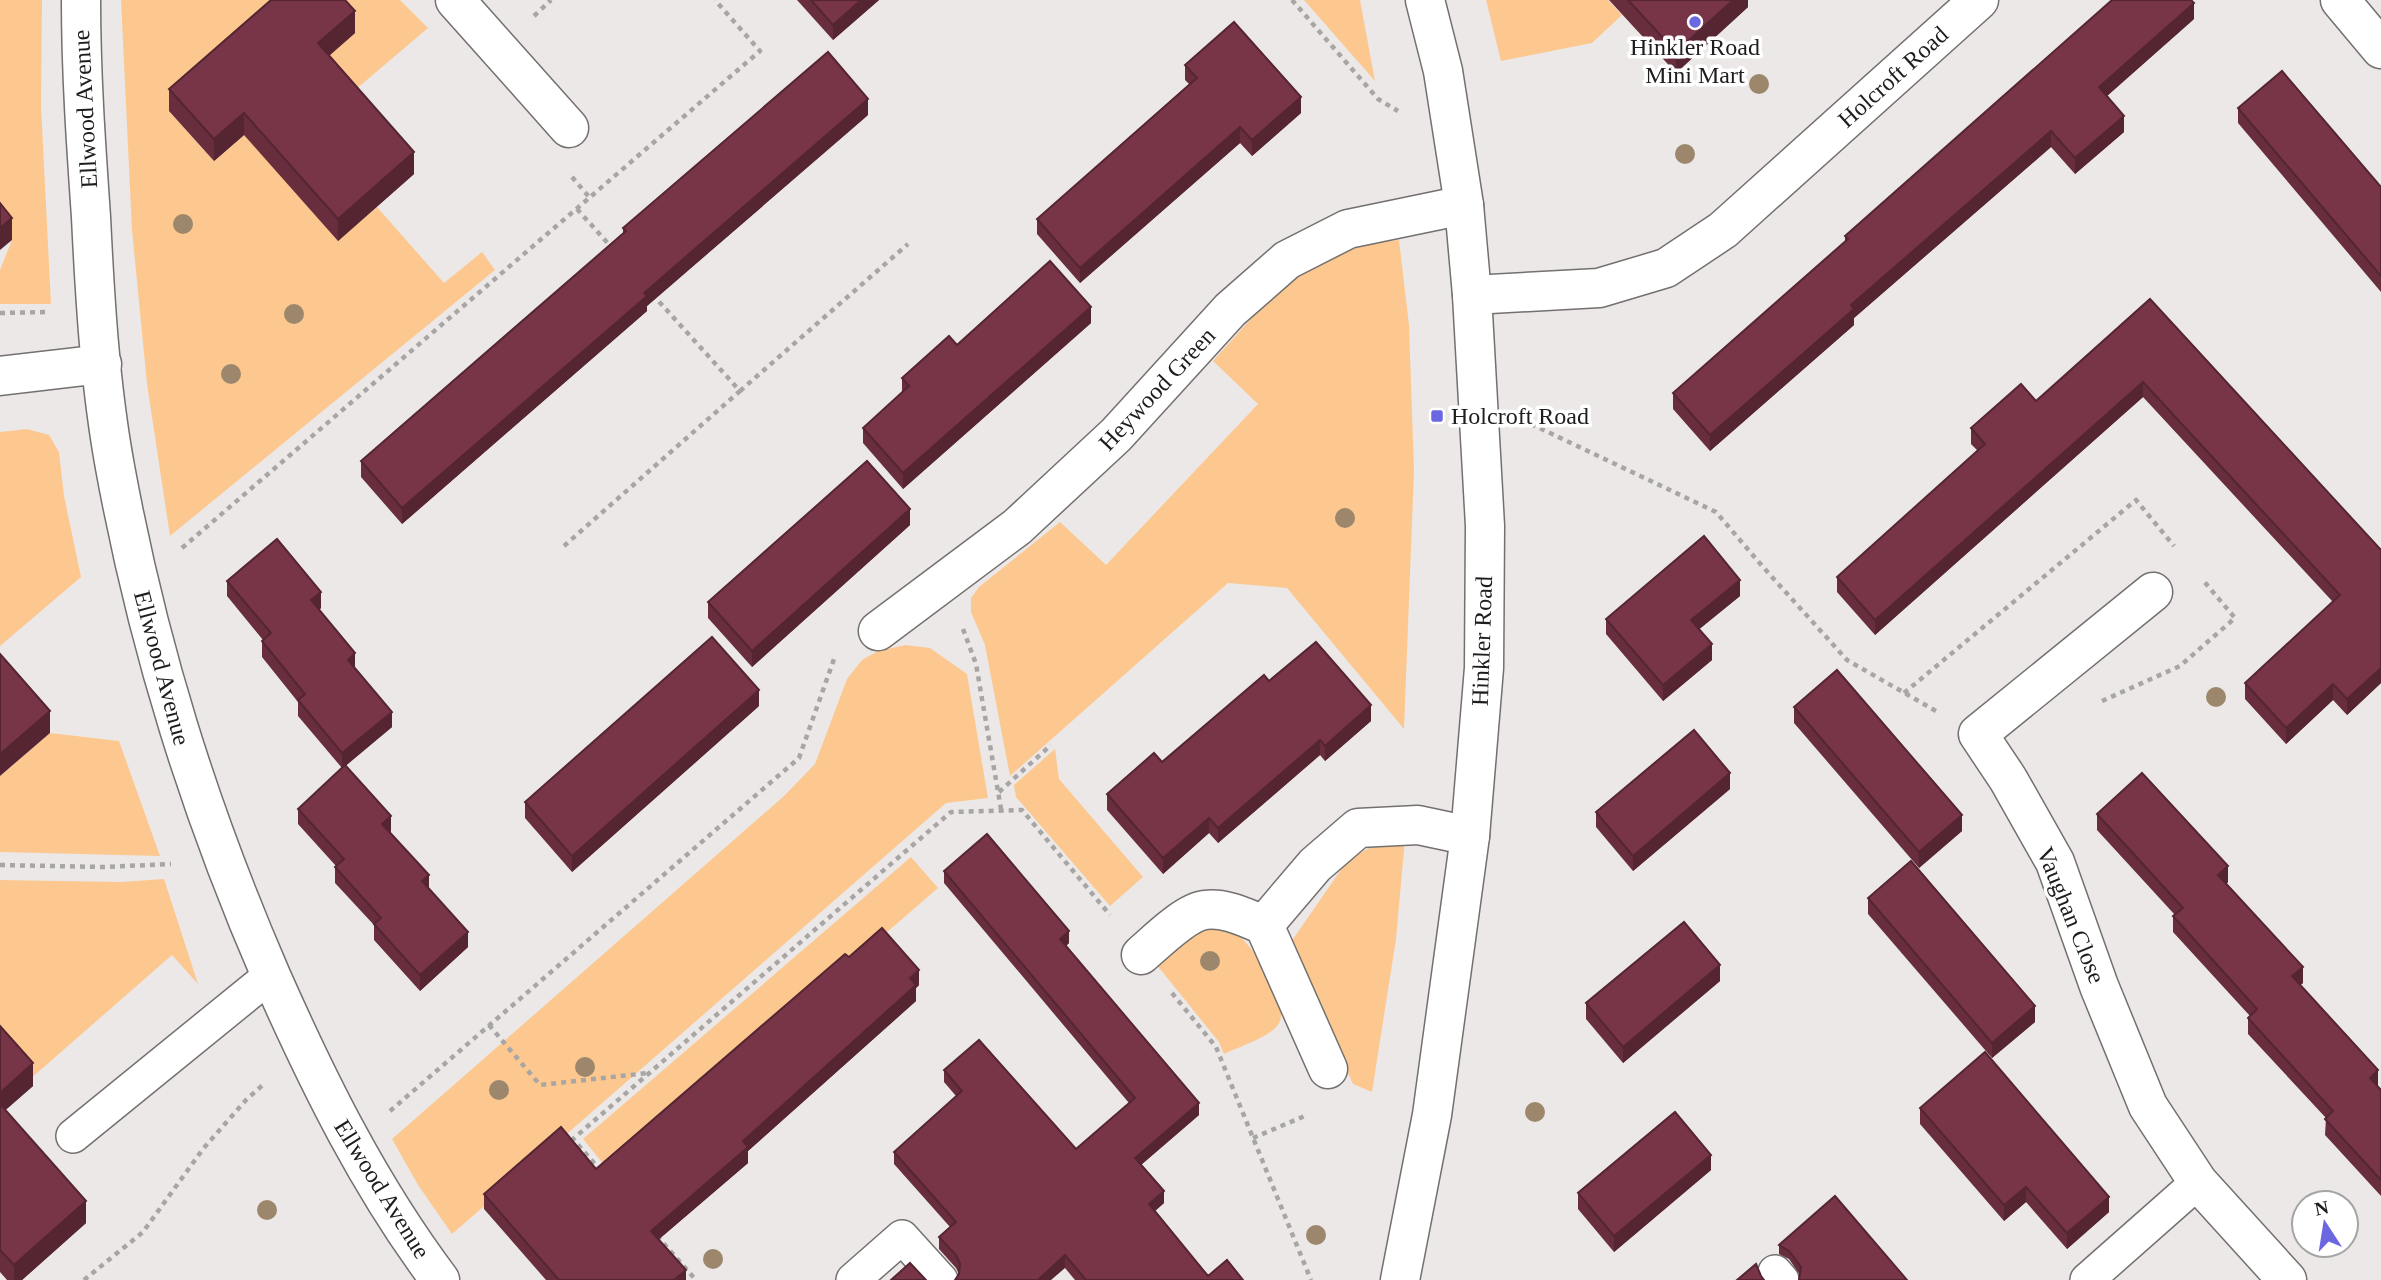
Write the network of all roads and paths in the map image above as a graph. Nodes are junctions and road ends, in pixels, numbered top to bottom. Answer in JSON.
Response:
{"nodes":[{"id":1,"x":81,"y":0,"type":"edge"},
{"id":2,"x":455,"y":0,"type":"edge"},
{"id":3,"x":715,"y":0,"type":"edge"},
{"id":4,"x":1292,"y":0,"type":"edge"},
{"id":5,"x":1425,"y":0,"type":"edge"},
{"id":6,"x":1979,"y":0,"type":"edge"},
{"id":7,"x":2340,"y":0,"type":"edge"},
{"id":8,"x":2381,"y":48,"type":"edge"},
{"id":9,"x":569,"y":128,"type":"dead end"},
{"id":10,"x":1455,"y":148,"type":"junction"},
{"id":11,"x":1464,"y":205,"type":"junction"},
{"id":12,"x":577,"y":209,"type":"junction"},
{"id":13,"x":908,"y":244,"type":"dead end"},
{"id":14,"x":622,"y":259,"type":"edge"},
{"id":15,"x":649,"y":290,"type":"edge"},
{"id":16,"x":1472,"y":295,"type":"junction"},
{"id":17,"x":102,"y":364,"type":"junction"},
{"id":18,"x":0,"y":376,"type":"edge"},
{"id":19,"x":740,"y":391,"type":"junction"},
{"id":20,"x":1479,"y":413,"type":"junction"},
{"id":21,"x":564,"y":545,"type":"dead end"},
{"id":22,"x":946,"y":580,"type":"junction"},
{"id":23,"x":139,"y":585,"type":"junction"},
{"id":24,"x":2153,"y":592,"type":"dead end"},
{"id":25,"x":878,"y":631,"type":"joint"},
{"id":26,"x":1978,"y":734,"type":"junction"},
{"id":27,"x":1051,"y":745,"type":"dead end"},
{"id":28,"x":998,"y":792,"type":"junction"},
{"id":29,"x":1001,"y":809,"type":"junction"},
{"id":30,"x":1470,"y":836,"type":"junction"},
{"id":31,"x":223,"y":861,"type":"junction"},
{"id":32,"x":0,"y":865,"type":"edge"},
{"id":33,"x":1264,"y":925,"type":"junction"},
{"id":34,"x":1132,"y":943,"type":"junction"},
{"id":35,"x":271,"y":975,"type":"junction"},
{"id":36,"x":489,"y":1025,"type":"junction"},
{"id":37,"x":307,"y":1055,"type":"junction"},
{"id":38,"x":1328,"y":1069,"type":"dead end"},
{"id":39,"x":649,"y":1073,"type":"junction"},
{"id":40,"x":74,"y":1136,"type":"dead end"},
{"id":41,"x":352,"y":1143,"type":"junction"},
{"id":42,"x":608,"y":1179,"type":"edge"},
{"id":43,"x":2198,"y":1182,"type":"junction"},
{"id":44,"x":652,"y":1230,"type":"edge"},
{"id":45,"x":85,"y":1280,"type":"edge"},
{"id":46,"x":440,"y":1280,"type":"edge"},
{"id":47,"x":696,"y":1280,"type":"edge"},
{"id":48,"x":853,"y":1280,"type":"edge"},
{"id":49,"x":941,"y":1280,"type":"edge"},
{"id":50,"x":1311,"y":1280,"type":"edge"},
{"id":51,"x":1400,"y":1280,"type":"edge"},
{"id":52,"x":2087,"y":1280,"type":"edge"},
{"id":53,"x":2287,"y":1280,"type":"edge"}],
"edges":[{"from":1,"to":17,"type":"street","name":"Ellwood Avenue"},
{"from":2,"to":9,"type":"street"},
{"from":3,"to":12,"type":"path"},
{"from":4,"to":10,"type":"path"},
{"from":5,"to":10,"type":"street","name":"Hinkler Road"},
{"from":6,"to":16,"type":"street","name":"Holcroft Road"},
{"from":7,"to":8,"type":"street"},
{"from":10,"to":11,"type":"street","name":"Hinkler Road"},
{"from":11,"to":16,"type":"street","name":"Hinkler Road"},
{"from":11,"to":22,"type":"street","name":"Heywood Green"},
{"from":12,"to":14,"type":"path"},
{"from":12,"to":23,"type":"path"},
{"from":13,"to":19,"type":"path"},
{"from":15,"to":19,"type":"path"},
{"from":16,"to":20,"type":"street","name":"Hinkler Road"},
{"from":17,"to":18,"type":"street"},
{"from":17,"to":23,"type":"street","name":"Ellwood Avenue"},
{"from":19,"to":21,"type":"path"},
{"from":20,"to":26,"type":"path"},
{"from":20,"to":30,"type":"street","name":"Hinkler Road"},
{"from":22,"to":25,"type":"street","name":"Heywood Green"},
{"from":22,"to":28,"type":"path"},
{"from":23,"to":31,"type":"street","name":"Ellwood Avenue"},
{"from":24,"to":26,"type":"street"},
{"from":25,"to":36,"type":"path"},
{"from":26,"to":43,"type":"street","name":"Vaughan Close"},
{"from":27,"to":28,"type":"path"},
{"from":28,"to":29,"type":"path"},
{"from":29,"to":34,"type":"path"},
{"from":29,"to":39,"type":"path"},
{"from":30,"to":33,"type":"street"},
{"from":30,"to":51,"type":"street","name":"Hinkler Road"},
{"from":31,"to":32,"type":"path"},
{"from":31,"to":35,"type":"street","name":"Ellwood Avenue"},
{"from":33,"to":34,"type":"street"},
{"from":33,"to":38,"type":"street"},
{"from":34,"to":50,"type":"path"},
{"from":35,"to":37,"type":"street","name":"Ellwood Avenue"},
{"from":35,"to":40,"type":"lane"},
{"from":36,"to":39,"type":"path"},
{"from":36,"to":41,"type":"path"},
{"from":37,"to":41,"type":"street","name":"Ellwood Avenue"},
{"from":37,"to":45,"type":"path"},
{"from":39,"to":42,"type":"path"},
{"from":41,"to":46,"type":"street","name":"Ellwood Avenue"},
{"from":43,"to":52,"type":"lane"},
{"from":43,"to":53,"type":"street","name":"Vaughan Close"},
{"from":44,"to":47,"type":"path"},
{"from":48,"to":49,"type":"lane"}]}
